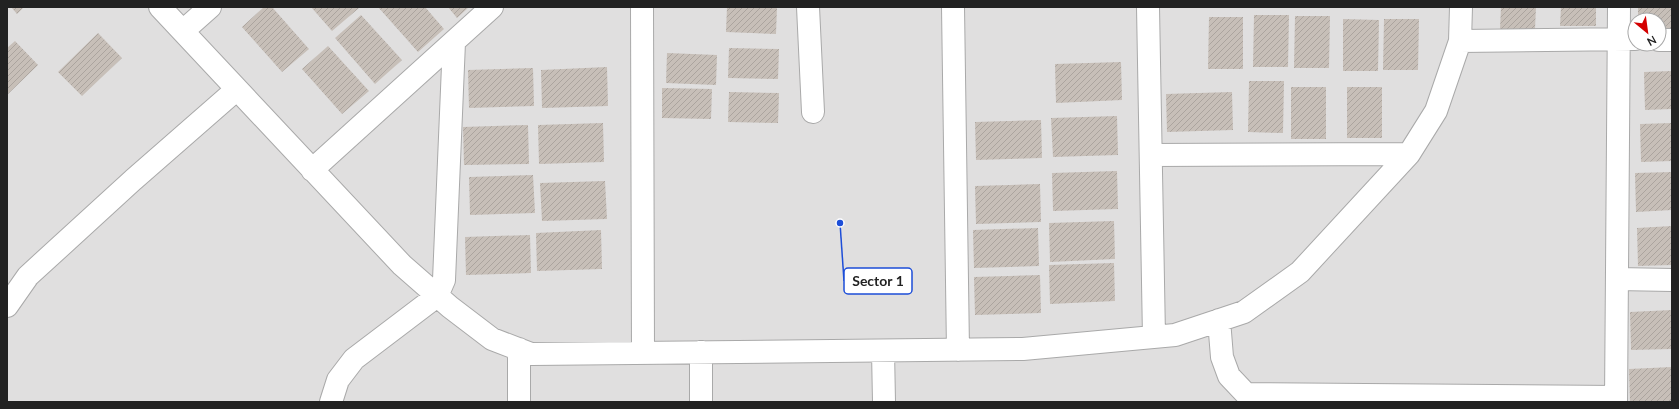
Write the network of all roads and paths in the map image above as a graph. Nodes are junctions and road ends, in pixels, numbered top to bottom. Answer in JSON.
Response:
{"nodes":[{"id":1,"x":160,"y":7,"type":"edge"},
{"id":2,"x":210,"y":7,"type":"edge"},
{"id":3,"x":492,"y":7,"type":"edge"},
{"id":4,"x":642,"y":7,"type":"edge"},
{"id":5,"x":808,"y":7,"type":"edge"},
{"id":6,"x":953,"y":7,"type":"edge"},
{"id":7,"x":1148,"y":7,"type":"edge"},
{"id":8,"x":1461,"y":7,"type":"edge"},
{"id":9,"x":1619,"y":7,"type":"edge"},
{"id":10,"x":183,"y":31,"type":"junction"},
{"id":11,"x":1627,"y":39,"type":"edge"},
{"id":12,"x":1460,"y":41,"type":"junction"},
{"id":13,"x":454,"y":42,"type":"junction"},
{"id":14,"x":236,"y":90,"type":"junction"},
{"id":15,"x":813,"y":112,"type":"dead end"},
{"id":16,"x":1409,"y":154,"type":"junction"},
{"id":17,"x":1151,"y":155,"type":"junction"},
{"id":18,"x":312,"y":170,"type":"junction"},
{"id":19,"x":1617,"y":280,"type":"junction"},
{"id":20,"x":1672,"y":280,"type":"edge"},
{"id":21,"x":437,"y":296,"type":"junction"},
{"id":22,"x":7,"y":306,"type":"edge"},
{"id":23,"x":1219,"y":320,"type":"junction"},
{"id":24,"x":1154,"y":337,"type":"junction"},
{"id":25,"x":520,"y":349,"type":"junction"},
{"id":26,"x":958,"y":350,"type":"junction"},
{"id":27,"x":883,"y":351,"type":"junction"},
{"id":28,"x":701,"y":352,"type":"junction"},
{"id":29,"x":643,"y":353,"type":"junction"},
{"id":30,"x":1616,"y":399,"type":"edge"},
{"id":31,"x":331,"y":402,"type":"edge"},
{"id":32,"x":519,"y":402,"type":"edge"},
{"id":33,"x":701,"y":402,"type":"edge"},
{"id":34,"x":884,"y":402,"type":"edge"}],
"edges":[{"from":1,"to":10,"type":"street"},
{"from":2,"to":10,"type":"street"},
{"from":3,"to":13,"type":"street"},
{"from":4,"to":29,"type":"street"},
{"from":5,"to":15,"type":"street"},
{"from":6,"to":26,"type":"street"},
{"from":7,"to":17,"type":"street"},
{"from":8,"to":12,"type":"street"},
{"from":9,"to":11,"type":"street"},
{"from":10,"to":14,"type":"street"},
{"from":11,"to":12,"type":"street"},
{"from":11,"to":19,"type":"street"},
{"from":12,"to":16,"type":"street"},
{"from":13,"to":18,"type":"street"},
{"from":13,"to":21,"type":"street"},
{"from":14,"to":18,"type":"street"},
{"from":14,"to":22,"type":"street"},
{"from":16,"to":17,"type":"street"},
{"from":16,"to":23,"type":"street"},
{"from":17,"to":24,"type":"street"},
{"from":18,"to":21,"type":"street"},
{"from":19,"to":20,"type":"street"},
{"from":19,"to":30,"type":"street"},
{"from":21,"to":25,"type":"street"},
{"from":21,"to":31,"type":"street"},
{"from":23,"to":24,"type":"street"},
{"from":23,"to":30,"type":"street"},
{"from":24,"to":26,"type":"street"},
{"from":25,"to":29,"type":"street"},
{"from":25,"to":32,"type":"street"},
{"from":26,"to":27,"type":"street"},
{"from":27,"to":28,"type":"street"},
{"from":27,"to":34,"type":"street"},
{"from":28,"to":29,"type":"street"},
{"from":28,"to":33,"type":"street"}]}
